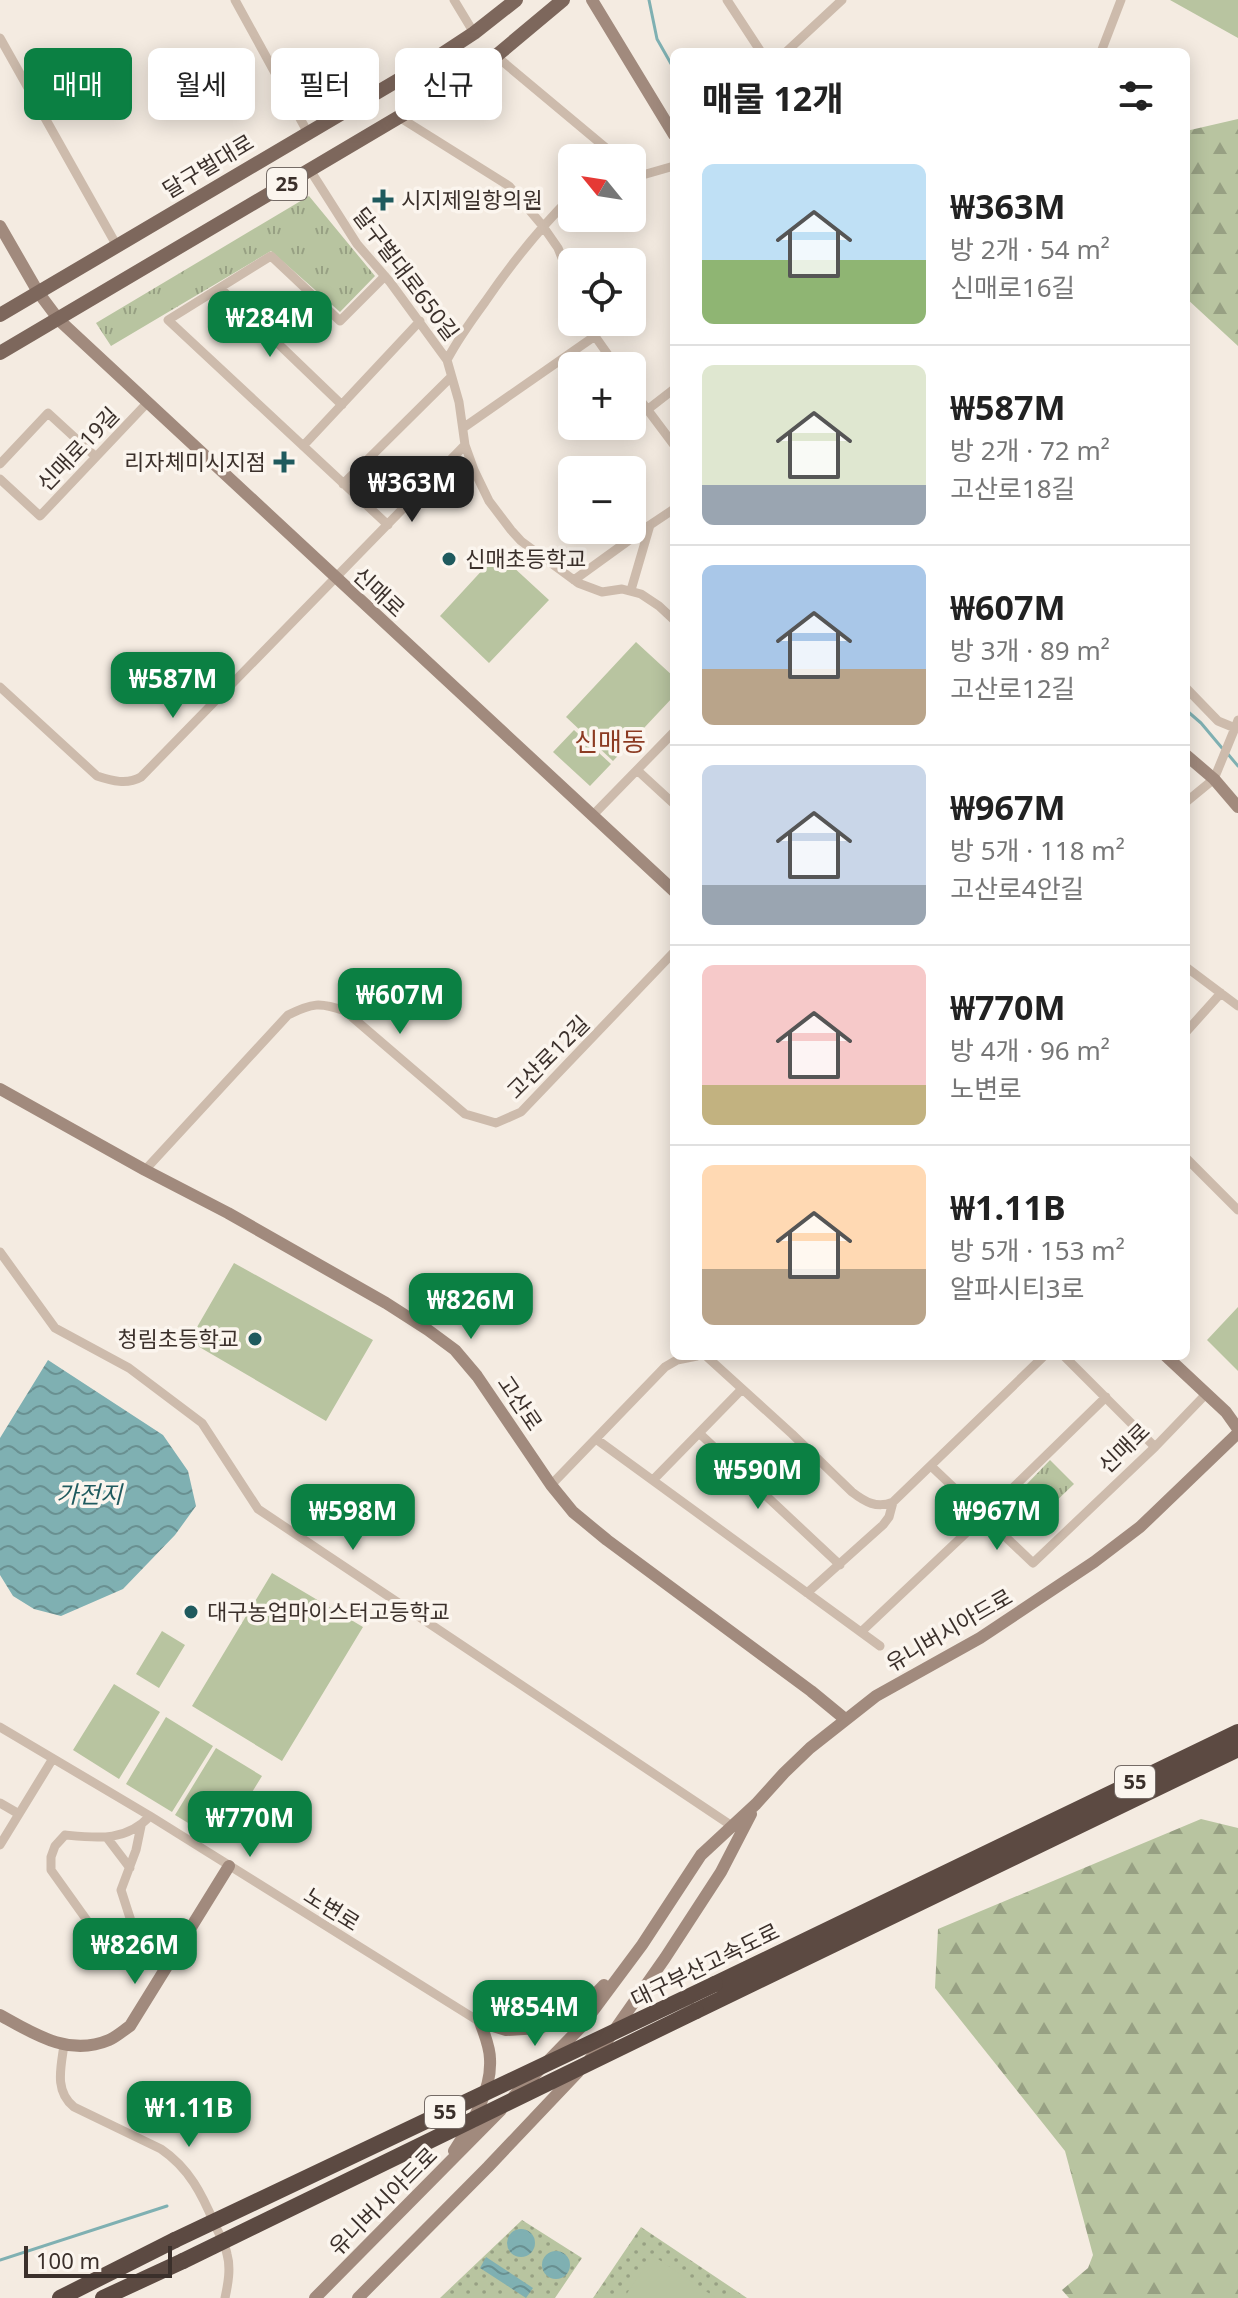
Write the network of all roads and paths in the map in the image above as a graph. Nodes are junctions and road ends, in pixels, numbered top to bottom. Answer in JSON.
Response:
{"nodes":[{"id":1,"x":235,"y":0,"type":"edge"},
{"id":2,"x":454,"y":0,"type":"edge"},
{"id":3,"x":516,"y":0,"type":"edge"},
{"id":4,"x":563,"y":0,"type":"edge"},
{"id":5,"x":592,"y":0,"type":"edge"},
{"id":6,"x":727,"y":0,"type":"edge"},
{"id":7,"x":842,"y":0,"type":"edge"},
{"id":8,"x":1121,"y":0,"type":"edge"},
{"id":9,"x":474,"y":33,"type":"junction"},
{"id":10,"x":0,"y":38,"type":"edge"},
{"id":11,"x":758,"y":48,"type":"edge"},
{"id":12,"x":790,"y":48,"type":"edge"},
{"id":13,"x":1103,"y":48,"type":"edge"},
{"id":14,"x":502,"y":51,"type":"edge"},
{"id":15,"x":502,"y":61,"type":"edge"},
{"id":16,"x":395,"y":119,"type":"edge"},
{"id":17,"x":404,"y":120,"type":"edge"},
{"id":18,"x":670,"y":128,"type":"edge"},
{"id":19,"x":308,"y":133,"type":"junction"},
{"id":20,"x":601,"y":144,"type":"edge"},
{"id":21,"x":670,"y":167,"type":"edge"},
{"id":22,"x":310,"y":170,"type":"junction"},
{"id":23,"x":646,"y":173,"type":"edge"},
{"id":24,"x":558,"y":210,"type":"edge"},
{"id":25,"x":542,"y":225,"type":"junction"},
{"id":26,"x":0,"y":226,"type":"edge"},
{"id":27,"x":117,"y":246,"type":"junction"},
{"id":28,"x":558,"y":248,"type":"edge"},
{"id":29,"x":385,"y":276,"type":"junction"},
{"id":30,"x":220,"y":288,"type":"junction"},
{"id":31,"x":38,"y":292,"type":"junction"},
{"id":32,"x":0,"y":315,"type":"edge"},
{"id":33,"x":59,"y":320,"type":"junction"},
{"id":34,"x":420,"y":321,"type":"junction"},
{"id":35,"x":595,"y":336,"type":"joint"},
{"id":36,"x":606,"y":352,"type":"edge"},
{"id":37,"x":0,"y":353,"type":"edge"},
{"id":38,"x":447,"y":360,"type":"junction"},
{"id":39,"x":451,"y":377,"type":"junction"},
{"id":40,"x":670,"y":392,"type":"edge"},
{"id":41,"x":148,"y":402,"type":"junction"},
{"id":42,"x":342,"y":405,"type":"junction"},
{"id":43,"x":647,"y":410,"type":"joint"},
{"id":44,"x":463,"y":428,"type":"junction"},
{"id":45,"x":670,"y":440,"type":"edge"},
{"id":46,"x":465,"y":445,"type":"junction"},
{"id":47,"x":303,"y":446,"type":"junction"},
{"id":48,"x":96,"y":457,"type":"junction"},
{"id":49,"x":0,"y":464,"type":"edge"},
{"id":50,"x":0,"y":479,"type":"edge"},
{"id":51,"x":343,"y":484,"type":"junction"},
{"id":52,"x":670,"y":512,"type":"edge"},
{"id":53,"x":388,"y":525,"type":"junction"},
{"id":54,"x":650,"y":525,"type":"junction"},
{"id":55,"x":334,"y":577,"type":"junction"},
{"id":56,"x":574,"y":580,"type":"junction"},
{"id":57,"x":631,"y":590,"type":"junction"},
{"id":58,"x":670,"y":616,"type":"edge"},
{"id":59,"x":0,"y":687,"type":"edge"},
{"id":60,"x":1190,"y":692,"type":"edge"},
{"id":61,"x":1236,"y":724,"type":"edge"},
{"id":62,"x":670,"y":736,"type":"edge"},
{"id":63,"x":1190,"y":758,"type":"edge"},
{"id":64,"x":637,"y":770,"type":"junction"},
{"id":65,"x":1214,"y":779,"type":"junction"},
{"id":66,"x":1190,"y":799,"type":"edge"},
{"id":67,"x":670,"y":800,"type":"edge"},
{"id":68,"x":1238,"y":807,"type":"edge"},
{"id":69,"x":593,"y":815,"type":"junction"},
{"id":70,"x":670,"y":887,"type":"edge"},
{"id":71,"x":670,"y":956,"type":"edge"},
{"id":72,"x":1190,"y":970,"type":"edge"},
{"id":73,"x":1221,"y":993,"type":"junction"},
{"id":74,"x":1238,"y":1006,"type":"edge"},
{"id":75,"x":1190,"y":1028,"type":"edge"},
{"id":76,"x":0,"y":1089,"type":"edge"},
{"id":77,"x":1190,"y":1162,"type":"edge"},
{"id":78,"x":145,"y":1170,"type":"junction"},
{"id":79,"x":1238,"y":1210,"type":"edge"},
{"id":80,"x":0,"y":1252,"type":"edge"},
{"id":81,"x":677,"y":1360,"type":"edge"},
{"id":82,"x":710,"y":1360,"type":"edge"},
{"id":83,"x":1040,"y":1360,"type":"edge"},
{"id":84,"x":1068,"y":1360,"type":"edge"},
{"id":85,"x":1170,"y":1360,"type":"edge"},
{"id":86,"x":742,"y":1389,"type":"junction"},
{"id":87,"x":1207,"y":1393,"type":"junction"},
{"id":88,"x":1106,"y":1397,"type":"junction"},
{"id":89,"x":1238,"y":1431,"type":"edge"},
{"id":90,"x":699,"y":1433,"type":"junction"},
{"id":91,"x":596,"y":1439,"type":"junction"},
{"id":92,"x":1155,"y":1447,"type":"junction"},
{"id":93,"x":931,"y":1466,"type":"junction"},
{"id":94,"x":653,"y":1480,"type":"junction"},
{"id":95,"x":551,"y":1485,"type":"junction"},
{"id":96,"x":893,"y":1502,"type":"junction"},
{"id":97,"x":984,"y":1516,"type":"junction"},
{"id":98,"x":840,"y":1565,"type":"junction"},
{"id":99,"x":807,"y":1593,"type":"junction"},
{"id":100,"x":861,"y":1632,"type":"junction"},
{"id":101,"x":880,"y":1646,"type":"dead end"},
{"id":102,"x":845,"y":1719,"type":"junction"},
{"id":103,"x":0,"y":1727,"type":"edge"},
{"id":104,"x":1238,"y":1732,"type":"edge"},
{"id":105,"x":1238,"y":1749,"type":"edge"},
{"id":106,"x":52,"y":1760,"type":"junction"},
{"id":107,"x":0,"y":1803,"type":"edge"},
{"id":108,"x":756,"y":1804,"type":"junction"},
{"id":109,"x":19,"y":1814,"type":"junction"},
{"id":110,"x":150,"y":1816,"type":"junction"},
{"id":111,"x":141,"y":1826,"type":"junction"},
{"id":112,"x":732,"y":1826,"type":"junction"},
{"id":113,"x":108,"y":1839,"type":"junction"},
{"id":114,"x":1034,"y":1839,"type":"junction"},
{"id":115,"x":0,"y":1845,"type":"edge"},
{"id":116,"x":229,"y":1866,"type":"junction"},
{"id":117,"x":974,"y":1867,"type":"junction"},
{"id":118,"x":130,"y":1868,"type":"junction"},
{"id":119,"x":642,"y":1945,"type":"junction"},
{"id":120,"x":0,"y":2015,"type":"edge"},
{"id":121,"x":480,"y":2022,"type":"junction"},
{"id":122,"x":64,"y":2045,"type":"junction"},
{"id":123,"x":443,"y":2169,"type":"junction"},
{"id":124,"x":60,"y":2298,"type":"edge"},
{"id":125,"x":103,"y":2298,"type":"edge"},
{"id":126,"x":225,"y":2298,"type":"edge"},
{"id":127,"x":315,"y":2298,"type":"edge"},
{"id":128,"x":358,"y":2298,"type":"edge"}],
"edges":[{"from":1,"to":19,"type":"street"},
{"from":2,"to":9,"type":"street"},
{"from":3,"to":9,"type":"main road","name":"달구벌대로","number":"25"},
{"from":4,"to":14,"type":"main road","number":"25"},
{"from":5,"to":18,"type":"main road"},
{"from":6,"to":11,"type":"street"},
{"from":7,"to":12,"type":"street"},
{"from":8,"to":13,"type":"street"},
{"from":9,"to":19,"type":"main road","name":"달구벌대로","number":"25"},
{"from":10,"to":27,"type":"street"},
{"from":15,"to":20,"type":"street"},
{"from":16,"to":22,"type":"main road","number":"25"},
{"from":17,"to":25,"type":"street"},
{"from":19,"to":27,"type":"main road","name":"달구벌대로","number":"25"},
{"from":21,"to":23,"type":"street"},
{"from":22,"to":29,"type":"street","name":"달구벌대로650길"},
{"from":22,"to":33,"type":"main road","number":"25"},
{"from":24,"to":25,"type":"street","name":"달구벌대로650길"},
{"from":25,"to":28,"type":"street"},
{"from":25,"to":38,"type":"street","name":"달구벌대로650길"},
{"from":26,"to":31,"type":"main road","name":"신매로"},
{"from":27,"to":31,"type":"main road","name":"달구벌대로","number":"25"},
{"from":29,"to":30,"type":"street"},
{"from":29,"to":34,"type":"street","name":"달구벌대로650길"},
{"from":30,"to":42,"type":"street"},
{"from":30,"to":47,"type":"street"},
{"from":31,"to":32,"type":"main road","name":"달구벌대로","number":"25"},
{"from":31,"to":33,"type":"main road","name":"신매로"},
{"from":33,"to":37,"type":"main road","number":"25"},
{"from":33,"to":41,"type":"main road","name":"신매로"},
{"from":34,"to":38,"type":"street","name":"달구벌대로650길"},
{"from":34,"to":42,"type":"street"},
{"from":35,"to":36,"type":"street"},
{"from":35,"to":44,"type":"street"},
{"from":38,"to":39,"type":"street","name":"달구벌대로650길"},
{"from":39,"to":44,"type":"street","name":"달구벌대로650길"},
{"from":39,"to":51,"type":"street"},
{"from":40,"to":43,"type":"street"},
{"from":41,"to":48,"type":"street","name":"신매로19길"},
{"from":41,"to":55,"type":"main road","name":"신매로"},
{"from":42,"to":47,"type":"street"},
{"from":43,"to":45,"type":"street"},
{"from":44,"to":46,"type":"street","name":"달구벌대로650길"},
{"from":46,"to":53,"type":"street"},
{"from":46,"to":56,"type":"street","name":"달구벌대로650길"},
{"from":47,"to":51,"type":"street"},
{"from":48,"to":49,"type":"street"},
{"from":48,"to":50,"type":"street","name":"신매로19길"},
{"from":51,"to":53,"type":"street"},
{"from":52,"to":54,"type":"street"},
{"from":53,"to":55,"type":"street"},
{"from":54,"to":56,"type":"street"},
{"from":54,"to":57,"type":"street"},
{"from":55,"to":59,"type":"street"},
{"from":55,"to":69,"type":"main road","name":"신매로"},
{"from":56,"to":57,"type":"street","name":"달구벌대로650길"},
{"from":57,"to":58,"type":"street"},
{"from":60,"to":61,"type":"street"},
{"from":61,"to":65,"type":"street"},
{"from":62,"to":64,"type":"street"},
{"from":63,"to":65,"type":"main road"},
{"from":64,"to":67,"type":"street"},
{"from":64,"to":69,"type":"street"},
{"from":65,"to":66,"type":"street"},
{"from":65,"to":68,"type":"main road"},
{"from":69,"to":70,"type":"main road","name":"신매로"},
{"from":71,"to":78,"type":"street","name":"고산로12길"},
{"from":72,"to":73,"type":"street"},
{"from":73,"to":74,"type":"street"},
{"from":73,"to":75,"type":"street"},
{"from":76,"to":78,"type":"main road","name":"고산로"},
{"from":77,"to":79,"type":"street"},
{"from":78,"to":95,"type":"main road","name":"고산로"},
{"from":80,"to":112,"type":"street"},
{"from":81,"to":91,"type":"street"},
{"from":82,"to":86,"type":"street"},
{"from":83,"to":93,"type":"street"},
{"from":84,"to":88,"type":"street"},
{"from":85,"to":87,"type":"main road"},
{"from":86,"to":90,"type":"street"},
{"from":86,"to":96,"type":"street"},
{"from":87,"to":89,"type":"main road"},
{"from":87,"to":92,"type":"street","name":"신매로"},
{"from":88,"to":92,"type":"street"},
{"from":88,"to":97,"type":"street"},
{"from":89,"to":102,"type":"main road","name":"유니버시아드로"},
{"from":90,"to":94,"type":"street"},
{"from":90,"to":98,"type":"street"},
{"from":91,"to":94,"type":"street"},
{"from":91,"to":95,"type":"street"},
{"from":92,"to":97,"type":"street","name":"신매로"},
{"from":93,"to":96,"type":"street"},
{"from":93,"to":97,"type":"street"},
{"from":94,"to":99,"type":"street"},
{"from":95,"to":102,"type":"main road","name":"고산로"},
{"from":96,"to":98,"type":"street"},
{"from":97,"to":100,"type":"street"},
{"from":98,"to":99,"type":"street"},
{"from":99,"to":100,"type":"street"},
{"from":100,"to":101,"type":"street"},
{"from":102,"to":108,"type":"main road","name":"유니버시아드로"},
{"from":103,"to":106,"type":"street","name":"노변로"},
{"from":104,"to":114,"type":"highway","name":"대구부산고속도로","number":"55"},
{"from":105,"to":114,"type":"highway","name":"대구부산고속도로","number":"55"},
{"from":106,"to":109,"type":"street"},
{"from":106,"to":110,"type":"street","name":"노변로"},
{"from":107,"to":109,"type":"street"},
{"from":108,"to":112,"type":"main road","name":"유니버시아드로"},
{"from":108,"to":128,"type":"main road","name":"유니버시아드로"},
{"from":109,"to":115,"type":"street"},
{"from":110,"to":111,"type":"street"},
{"from":110,"to":116,"type":"street","name":"노변로"},
{"from":111,"to":113,"type":"street"},
{"from":111,"to":118,"type":"street"},
{"from":112,"to":119,"type":"main road","name":"유니버시아드로"},
{"from":113,"to":118,"type":"street"},
{"from":113,"to":118,"type":"street"},
{"from":114,"to":117,"type":"highway","name":"대구부산고속도로","number":"55"},
{"from":116,"to":121,"type":"street","name":"노변로"},
{"from":116,"to":122,"type":"main road"},
{"from":117,"to":124,"type":"highway","name":"대구부산고속도로","number":"55","bridge":true},
{"from":117,"to":125,"type":"highway","name":"대구부산고속도로","number":"55","bridge":true},
{"from":119,"to":121,"type":"main road"},
{"from":119,"to":123,"type":"main road","name":"유니버시아드로"},
{"from":120,"to":122,"type":"main road"},
{"from":121,"to":123,"type":"main road"},
{"from":122,"to":126,"type":"street"},
{"from":123,"to":127,"type":"main road","name":"유니버시아드로"}]}
